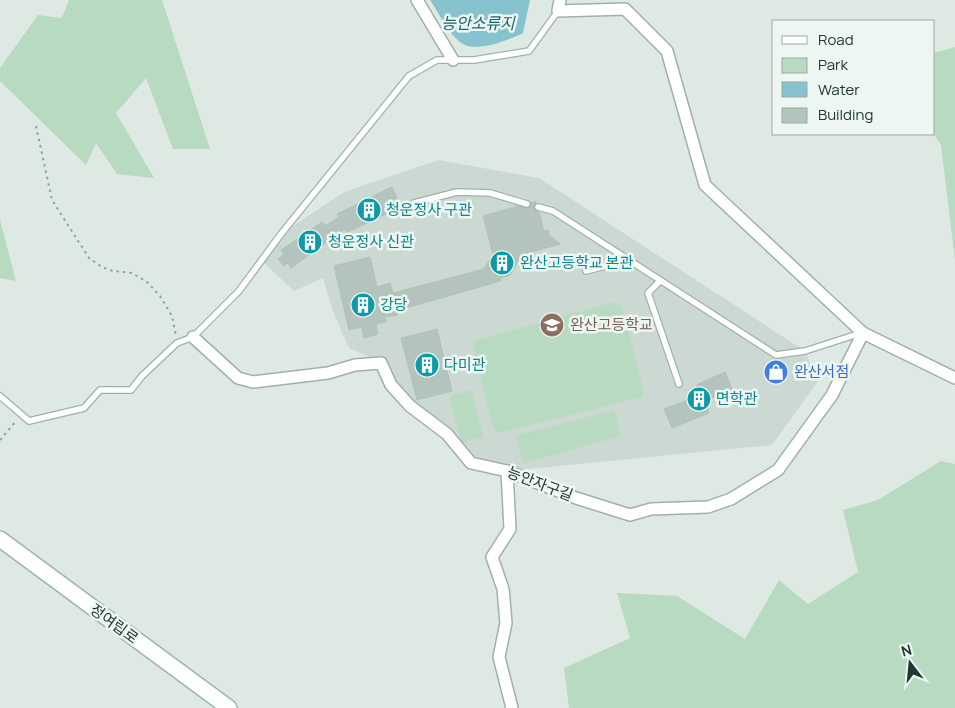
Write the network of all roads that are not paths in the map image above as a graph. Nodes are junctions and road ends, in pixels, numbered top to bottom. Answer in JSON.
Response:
{"nodes":[{"id":1,"x":417,"y":0,"type":"edge"},
{"id":2,"x":559,"y":5,"type":"edge"},
{"id":3,"x":453,"y":60,"type":"junction"},
{"id":4,"x":414,"y":203,"type":"dead end"},
{"id":5,"x":527,"y":204,"type":"dead end"},
{"id":6,"x":538,"y":207,"type":"dead end"},
{"id":7,"x":628,"y":260,"type":"junction"},
{"id":8,"x":586,"y":271,"type":"dead end"},
{"id":9,"x":660,"y":280,"type":"junction"},
{"id":10,"x":863,"y":333,"type":"junction"},
{"id":11,"x":193,"y":337,"type":"junction"},
{"id":12,"x":955,"y":378,"type":"edge"},
{"id":13,"x":679,"y":384,"type":"dead end"},
{"id":14,"x":0,"y":396,"type":"edge"},
{"id":15,"x":507,"y":471,"type":"junction"},
{"id":16,"x":0,"y":539,"type":"edge"},
{"id":17,"x":228,"y":708,"type":"edge"},
{"id":18,"x":512,"y":708,"type":"edge"}],
"edges":[{"from":1,"to":3,"type":"street"},
{"from":2,"to":3,"type":"lane"},
{"from":2,"to":10,"type":"street"},
{"from":3,"to":11,"type":"lane"},
{"from":4,"to":5,"type":"lane"},
{"from":6,"to":7,"type":"lane"},
{"from":7,"to":8,"type":"lane"},
{"from":7,"to":9,"type":"lane"},
{"from":9,"to":10,"type":"lane"},
{"from":9,"to":13,"type":"lane"},
{"from":10,"to":12,"type":"street"},
{"from":10,"to":15,"type":"street","name":"능안자구길"},
{"from":11,"to":14,"type":"lane"},
{"from":11,"to":15,"type":"street","name":"능안자구길"},
{"from":15,"to":18,"type":"street"},
{"from":16,"to":17,"type":"street","name":"정여립로"}]}
